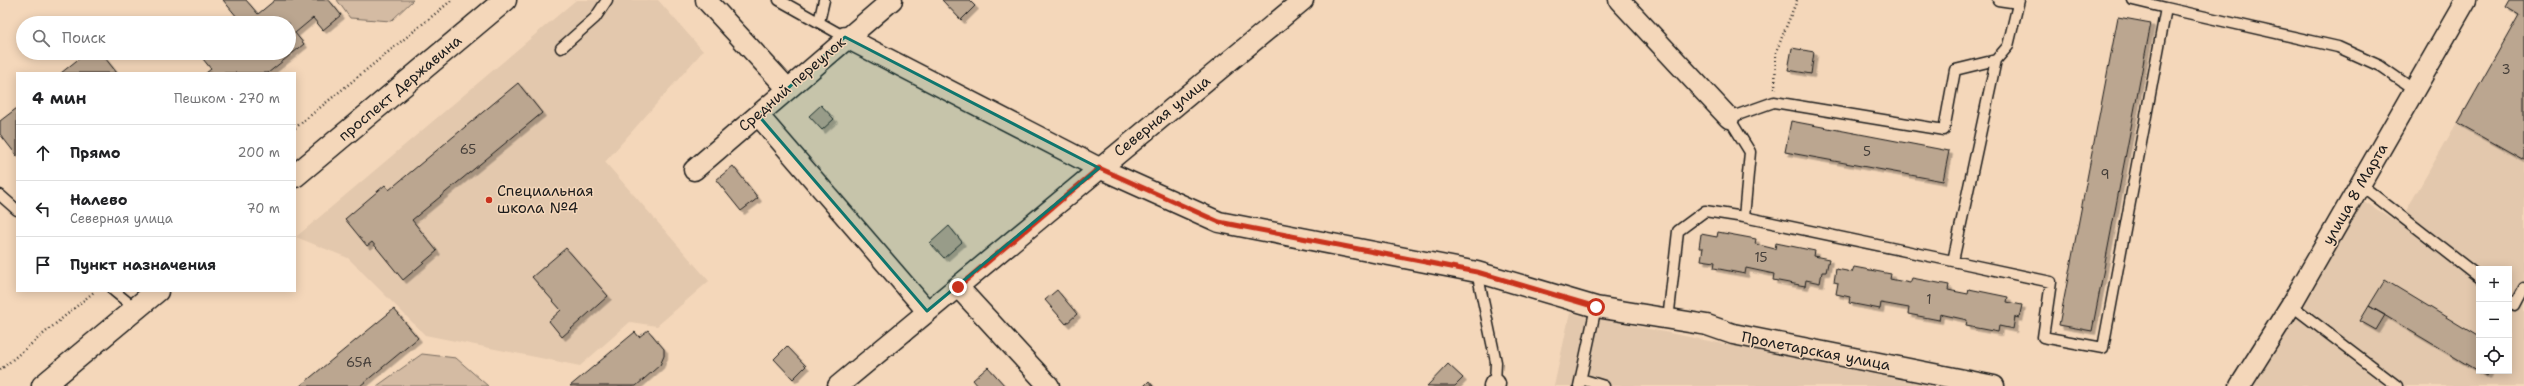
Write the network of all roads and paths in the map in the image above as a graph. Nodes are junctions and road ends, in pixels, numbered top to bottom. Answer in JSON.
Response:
{"nodes":[{"id":1,"x":452,"y":0,"type":"edge"},
{"id":2,"x":505,"y":0,"type":"edge"},
{"id":3,"x":607,"y":0,"type":"edge"},
{"id":4,"x":706,"y":0,"type":"edge"},
{"id":5,"x":779,"y":0,"type":"edge"},
{"id":6,"x":824,"y":0,"type":"edge"},
{"id":7,"x":892,"y":0,"type":"edge"},
{"id":8,"x":1303,"y":0,"type":"edge"},
{"id":9,"x":1619,"y":0,"type":"edge"},
{"id":10,"x":1797,"y":0,"type":"edge"},
{"id":11,"x":1998,"y":0,"type":"edge"},
{"id":12,"x":2133,"y":0,"type":"edge"},
{"id":13,"x":2466,"y":0,"type":"edge"},
{"id":14,"x":2018,"y":2,"type":"edge"},
{"id":15,"x":2166,"y":8,"type":"junction"},
{"id":16,"x":819,"y":22,"type":"junction"},
{"id":17,"x":845,"y":37,"type":"junction"},
{"id":18,"x":561,"y":48,"type":"dead end"},
{"id":19,"x":1996,"y":60,"type":"junction"},
{"id":20,"x":787,"y":88,"type":"junction"},
{"id":21,"x":2416,"y":91,"type":"junction"},
{"id":22,"x":1774,"y":102,"type":"junction"},
{"id":23,"x":758,"y":115,"type":"junction"},
{"id":24,"x":1729,"y":118,"type":"junction"},
{"id":25,"x":296,"y":127,"type":"edge"},
{"id":26,"x":1099,"y":168,"type":"junction"},
{"id":27,"x":694,"y":170,"type":"dead end"},
{"id":28,"x":296,"y":175,"type":"edge"},
{"id":29,"x":2361,"y":185,"type":"junction"},
{"id":30,"x":0,"y":195,"type":"edge"},
{"id":31,"x":16,"y":209,"type":"edge"},
{"id":32,"x":1744,"y":217,"type":"junction"},
{"id":33,"x":1953,"y":261,"type":"junction"},
{"id":34,"x":1477,"y":272,"type":"junction"},
{"id":35,"x":2476,"y":275,"type":"edge"},
{"id":36,"x":958,"y":287,"type":"junction"},
{"id":37,"x":2524,"y":288,"type":"edge"},
{"id":38,"x":93,"y":292,"type":"edge"},
{"id":39,"x":115,"y":292,"type":"edge"},
{"id":40,"x":156,"y":292,"type":"edge"},
{"id":41,"x":2511,"y":302,"type":"edge"},
{"id":42,"x":2291,"y":305,"type":"junction"},
{"id":43,"x":1596,"y":307,"type":"junction"},
{"id":44,"x":136,"y":309,"type":"junction"},
{"id":45,"x":928,"y":311,"type":"junction"},
{"id":46,"x":1668,"y":320,"type":"junction"},
{"id":47,"x":0,"y":370,"type":"edge"},
{"id":48,"x":1580,"y":383,"type":"edge"},
{"id":49,"x":1494,"y":385,"type":"edge"},
{"id":50,"x":43,"y":386,"type":"edge"},
{"id":51,"x":838,"y":386,"type":"edge"},
{"id":52,"x":1049,"y":386,"type":"edge"},
{"id":53,"x":1604,"y":386,"type":"edge"},
{"id":54,"x":1994,"y":386,"type":"edge"},
{"id":55,"x":2240,"y":386,"type":"edge"},
{"id":56,"x":2397,"y":386,"type":"edge"}],
"edges":[{"from":1,"to":25,"type":"path"},
{"from":2,"to":28,"type":"main road","name":"проспект Державина"},
{"from":3,"to":18,"type":"lane"},
{"from":4,"to":20,"type":"street"},
{"from":5,"to":16,"type":"lane"},
{"from":6,"to":16,"type":"lane"},
{"from":7,"to":17,"type":"street","name":"Средний переулок"},
{"from":8,"to":26,"type":"street","name":"Северная улица"},
{"from":9,"to":24,"type":"street"},
{"from":10,"to":22,"type":"path"},
{"from":11,"to":14,"type":"lane"},
{"from":12,"to":15,"type":"lane"},
{"from":13,"to":21,"type":"street","name":"улица 8 Марта"},
{"from":14,"to":19,"type":"lane"},
{"from":15,"to":21,"type":"lane"},
{"from":15,"to":33,"type":"lane"},
{"from":16,"to":17,"type":"lane"},
{"from":17,"to":20,"type":"street","name":"Средний переулок"},
{"from":17,"to":26,"type":"street","name":"Пролетарская улица"},
{"from":19,"to":22,"type":"lane"},
{"from":19,"to":33,"type":"lane"},
{"from":20,"to":23,"type":"street","name":"Средний переулок"},
{"from":21,"to":29,"type":"street","name":"улица 8 Марта"},
{"from":22,"to":24,"type":"lane"},
{"from":23,"to":27,"type":"street","name":"Средний переулок"},
{"from":23,"to":45,"type":"street"},
{"from":24,"to":32,"type":"lane"},
{"from":26,"to":34,"type":"street","name":"Пролетарская улица"},
{"from":26,"to":36,"type":"street","name":"Северная улица"},
{"from":29,"to":35,"type":"lane"},
{"from":29,"to":42,"type":"street","name":"улица 8 Марта"},
{"from":30,"to":31,"type":"lane"},
{"from":32,"to":33,"type":"lane"},
{"from":32,"to":46,"type":"lane"},
{"from":34,"to":43,"type":"street","name":"Пролетарская улица"},
{"from":34,"to":49,"type":"lane"},
{"from":36,"to":45,"type":"street","name":"Северная улица"},
{"from":36,"to":52,"type":"street"},
{"from":37,"to":41,"type":"lane"},
{"from":38,"to":47,"type":"path"},
{"from":39,"to":44,"type":"lane"},
{"from":40,"to":44,"type":"main road"},
{"from":42,"to":55,"type":"street","name":"улица 8 Марта"},
{"from":42,"to":56,"type":"lane"},
{"from":43,"to":46,"type":"street","name":"Пролетарская улица"},
{"from":43,"to":48,"type":"lane"},
{"from":44,"to":50,"type":"main road"},
{"from":45,"to":51,"type":"street","name":"Северная улица"},
{"from":46,"to":54,"type":"street","name":"Пролетарская улица"},
{"from":48,"to":53,"type":"lane"}]}
